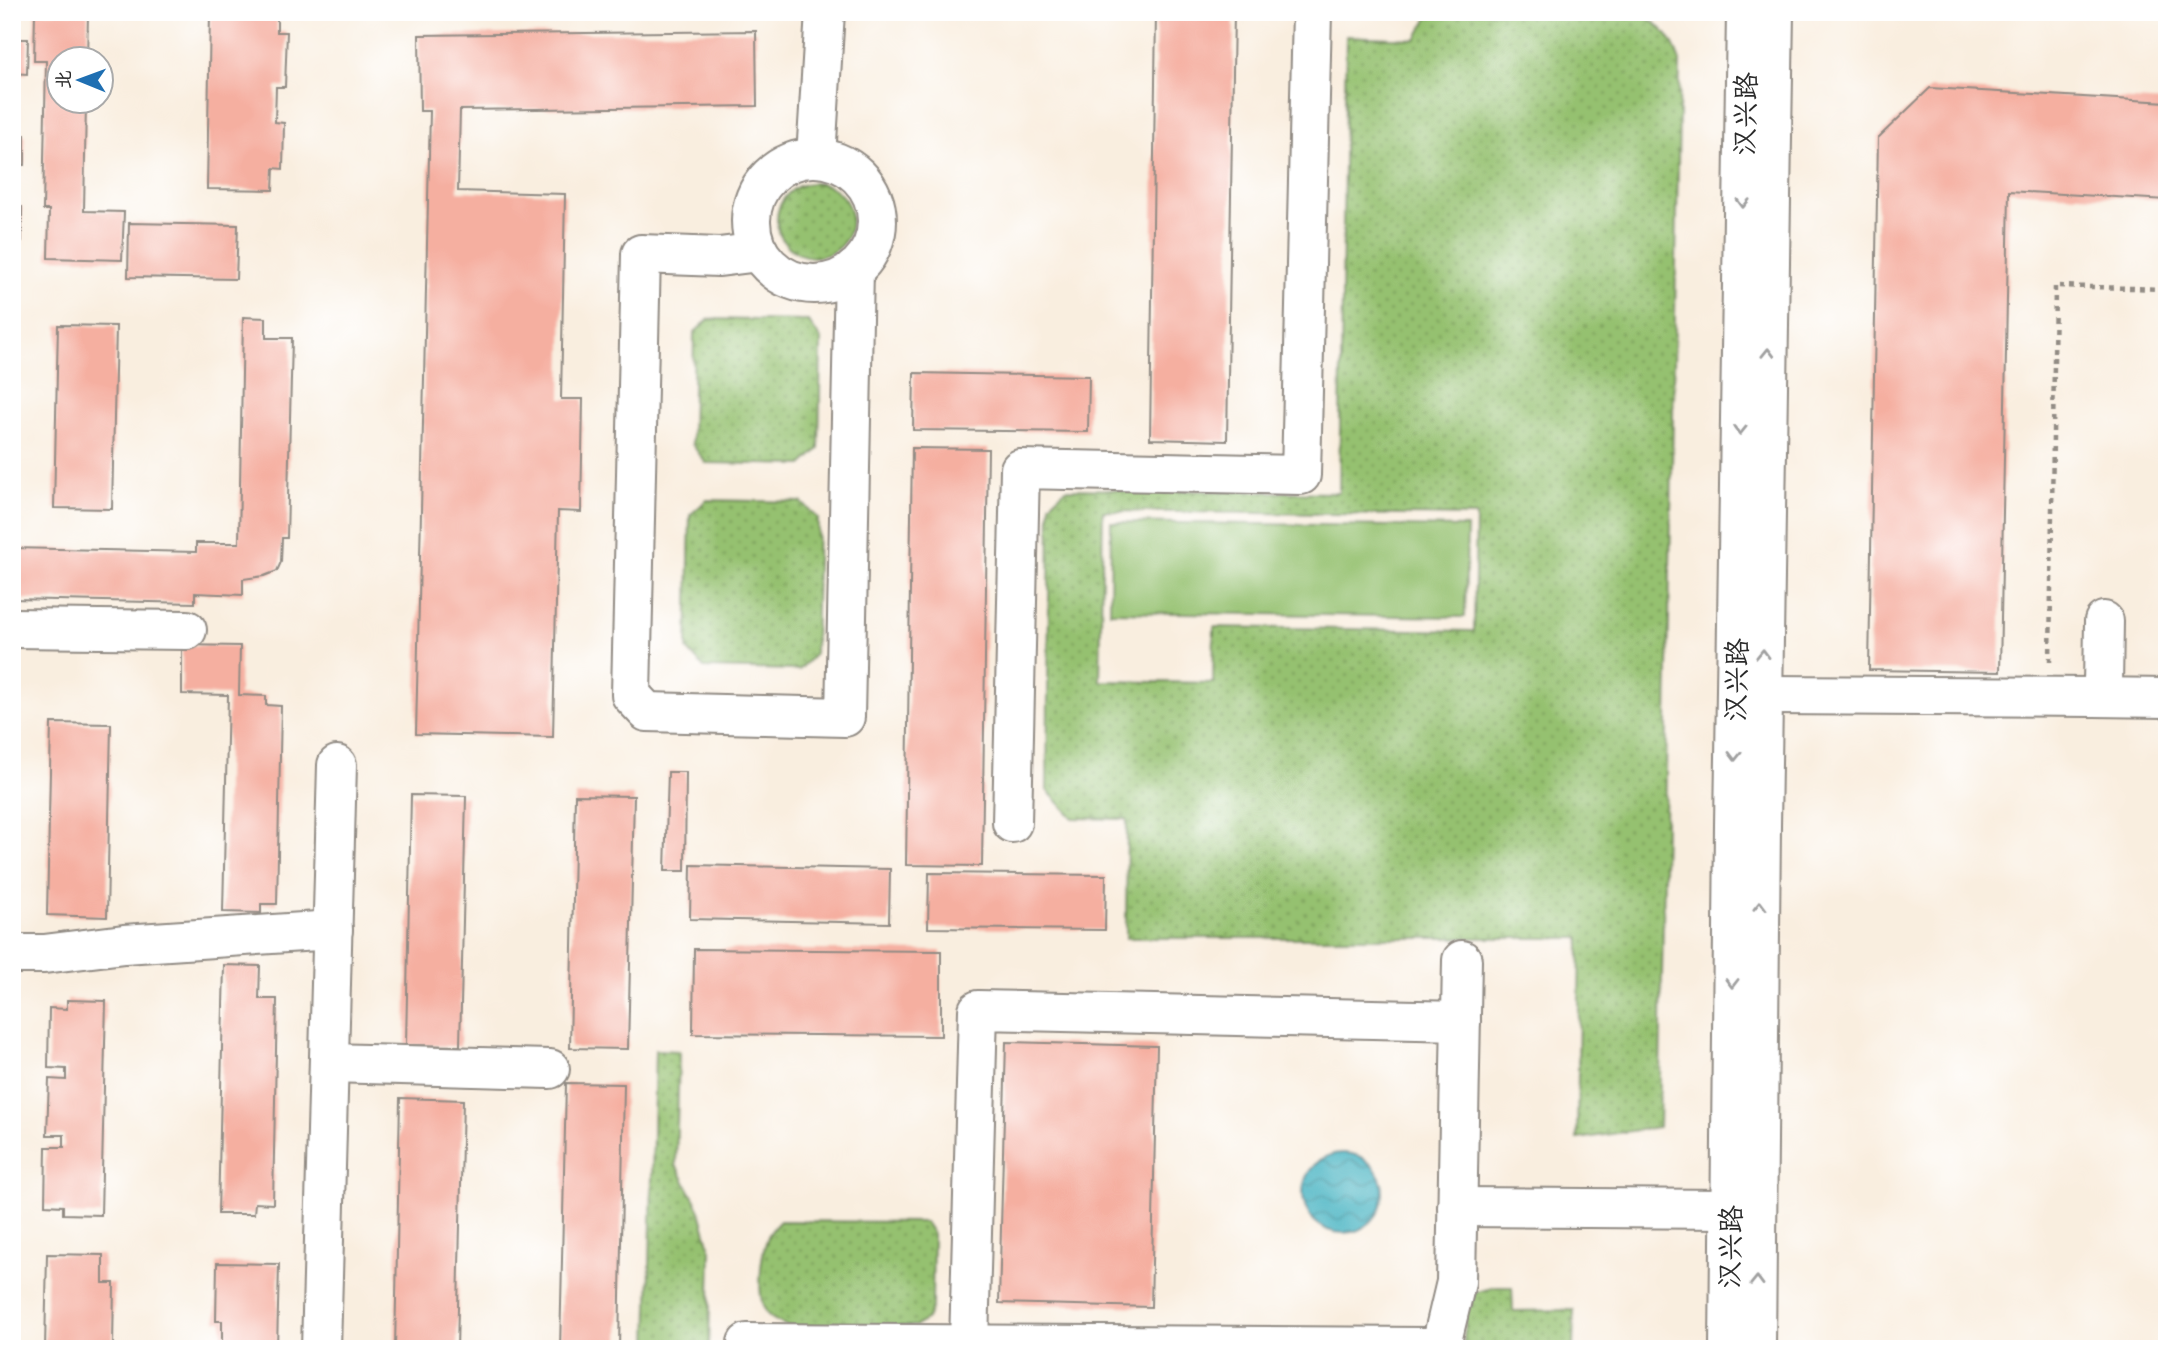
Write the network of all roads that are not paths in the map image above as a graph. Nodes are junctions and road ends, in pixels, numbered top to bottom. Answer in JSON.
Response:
{"nodes":[{"id":1,"x":825,"y":12,"type":"edge"},
{"id":2,"x":1312,"y":12,"type":"edge"},
{"id":3,"x":1746,"y":12,"type":"edge"},
{"id":4,"x":1773,"y":12,"type":"edge"},
{"id":5,"x":816,"y":158,"type":"junction"},
{"id":6,"x":759,"y":252,"type":"junction"},
{"id":7,"x":855,"y":269,"type":"junction"},
{"id":8,"x":2104,"y":621,"type":"dead end"},
{"id":9,"x":12,"y":628,"type":"edge"},
{"id":10,"x":187,"y":630,"type":"dead end"},
{"id":11,"x":2099,"y":680,"type":"junction"},
{"id":12,"x":1763,"y":695,"type":"junction"},
{"id":13,"x":2167,"y":698,"type":"edge"},
{"id":14,"x":337,"y":765,"type":"dead end"},
{"id":15,"x":1012,"y":823,"type":"dead end"},
{"id":16,"x":333,"y":930,"type":"junction"},
{"id":17,"x":12,"y":954,"type":"edge"},
{"id":18,"x":1462,"y":960,"type":"dead end"},
{"id":19,"x":1461,"y":1021,"type":"junction"},
{"id":20,"x":329,"y":1063,"type":"junction"},
{"id":21,"x":550,"y":1069,"type":"dead end"},
{"id":22,"x":1457,"y":1207,"type":"junction"},
{"id":23,"x":1730,"y":1209,"type":"junction"},
{"id":24,"x":747,"y":1343,"type":"dead end"},
{"id":25,"x":970,"y":1344,"type":"junction"},
{"id":26,"x":321,"y":1349,"type":"edge"},
{"id":27,"x":1728,"y":1349,"type":"edge"},
{"id":28,"x":1756,"y":1349,"type":"edge"}],
"edges":[{"from":1,"to":5,"type":"street"},
{"from":2,"to":15,"type":"street"},
{"from":3,"to":23,"type":"street","name":"汉兴路","one_way":true},
{"from":12,"to":4,"type":"street","name":"汉兴路","one_way":true},
{"from":5,"to":6,"type":"street"},
{"from":5,"to":7,"type":"street"},
{"from":6,"to":7,"type":"street"},
{"from":6,"to":7,"type":"street"},
{"from":8,"to":11,"type":"street"},
{"from":9,"to":10,"type":"street"},
{"from":11,"to":12,"type":"street"},
{"from":11,"to":13,"type":"street"},
{"from":28,"to":12,"type":"street","name":"汉兴路","one_way":true},
{"from":14,"to":16,"type":"street"},
{"from":16,"to":17,"type":"street"},
{"from":16,"to":20,"type":"street"},
{"from":18,"to":19,"type":"street"},
{"from":19,"to":22,"type":"street"},
{"from":19,"to":25,"type":"street"},
{"from":20,"to":21,"type":"street"},
{"from":20,"to":26,"type":"street"},
{"from":22,"to":23,"type":"street"},
{"from":22,"to":25,"type":"street"},
{"from":23,"to":27,"type":"street","name":"汉兴路"},
{"from":24,"to":25,"type":"street"}]}
